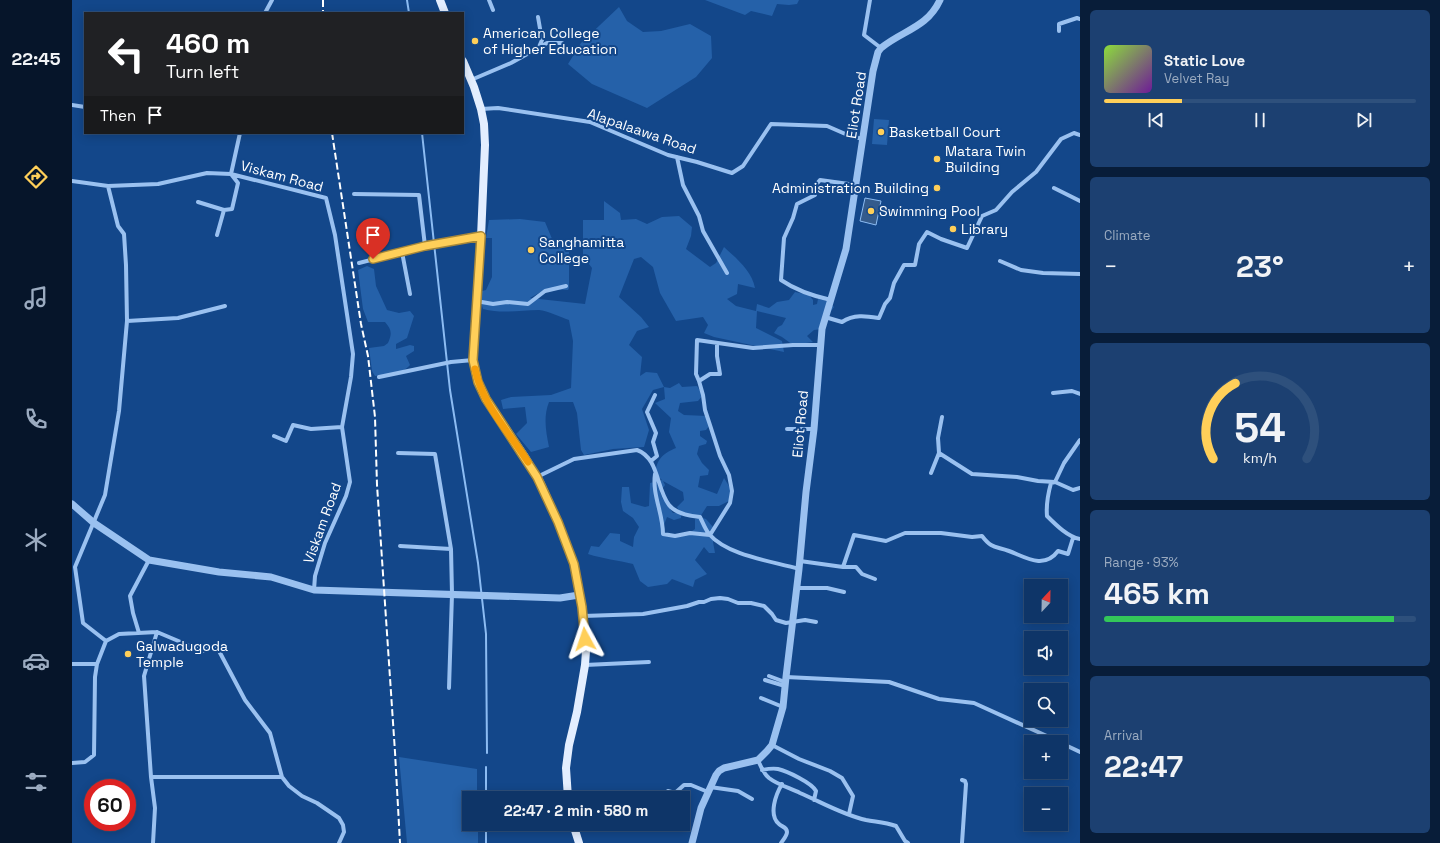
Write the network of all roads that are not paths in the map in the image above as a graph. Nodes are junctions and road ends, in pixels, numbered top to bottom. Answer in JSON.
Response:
{"nodes":[{"id":1,"x":272,"y":0,"type":"edge"},
{"id":2,"x":440,"y":0,"type":"edge"},
{"id":3,"x":489,"y":0,"type":"edge"},
{"id":4,"x":870,"y":0,"type":"edge"},
{"id":5,"x":940,"y":0,"type":"edge"},
{"id":6,"x":493,"y":10,"type":"dead end"},
{"id":7,"x":266,"y":12,"type":"edge"},
{"id":8,"x":446,"y":12,"type":"edge"},
{"id":9,"x":538,"y":17,"type":"dead end"},
{"id":10,"x":1080,"y":19,"type":"edge"},
{"id":11,"x":1059,"y":31,"type":"dead end"},
{"id":12,"x":562,"y":43,"type":"dead end"},
{"id":13,"x":539,"y":47,"type":"junction"},
{"id":14,"x":881,"y":48,"type":"junction"},
{"id":15,"x":464,"y":63,"type":"edge"},
{"id":16,"x":471,"y":80,"type":"junction"},
{"id":17,"x":72,"y":105,"type":"edge"},
{"id":18,"x":84,"y":107,"type":"edge"},
{"id":19,"x":481,"y":109,"type":"junction"},
{"id":20,"x":240,"y":134,"type":"edge"},
{"id":21,"x":1080,"y":135,"type":"edge"},
{"id":22,"x":863,"y":139,"type":"junction"},
{"id":23,"x":677,"y":157,"type":"junction"},
{"id":24,"x":232,"y":174,"type":"junction"},
{"id":25,"x":72,"y":181,"type":"edge"},
{"id":26,"x":857,"y":185,"type":"junction"},
{"id":27,"x":108,"y":186,"type":"junction"},
{"id":28,"x":1054,"y":188,"type":"dead end"},
{"id":29,"x":354,"y":194,"type":"dead end"},
{"id":30,"x":1080,"y":201,"type":"edge"},
{"id":31,"x":198,"y":202,"type":"dead end"},
{"id":32,"x":224,"y":210,"type":"junction"},
{"id":33,"x":217,"y":235,"type":"dead end"},
{"id":34,"x":481,"y":236,"type":"junction"},
{"id":35,"x":425,"y":246,"type":"junction"},
{"id":36,"x":402,"y":252,"type":"junction"},
{"id":37,"x":1000,"y":261,"type":"dead end"},
{"id":38,"x":359,"y":263,"type":"dead end"},
{"id":39,"x":727,"y":273,"type":"dead end"},
{"id":40,"x":1080,"y":274,"type":"edge"},
{"id":41,"x":566,"y":286,"type":"dead end"},
{"id":42,"x":410,"y":294,"type":"dead end"},
{"id":43,"x":831,"y":300,"type":"junction"},
{"id":44,"x":476,"y":301,"type":"junction"},
{"id":45,"x":225,"y":306,"type":"dead end"},
{"id":46,"x":825,"y":317,"type":"junction"},
{"id":47,"x":127,"y":321,"type":"junction"},
{"id":48,"x":717,"y":343,"type":"junction"},
{"id":49,"x":820,"y":345,"type":"junction"},
{"id":50,"x":473,"y":360,"type":"junction"},
{"id":51,"x":379,"y":377,"type":"dead end"},
{"id":52,"x":699,"y":381,"type":"junction"},
{"id":53,"x":1053,"y":393,"type":"dead end"},
{"id":54,"x":1080,"y":394,"type":"edge"},
{"id":55,"x":655,"y":395,"type":"dead end"},
{"id":56,"x":942,"y":417,"type":"dead end"},
{"id":57,"x":342,"y":427,"type":"junction"},
{"id":58,"x":787,"y":429,"type":"dead end"},
{"id":59,"x":814,"y":429,"type":"junction"},
{"id":60,"x":274,"y":436,"type":"dead end"},
{"id":61,"x":1080,"y":440,"type":"edge"},
{"id":62,"x":398,"y":453,"type":"dead end"},
{"id":63,"x":939,"y":453,"type":"junction"},
{"id":64,"x":651,"y":461,"type":"junction"},
{"id":65,"x":931,"y":473,"type":"dead end"},
{"id":66,"x":655,"y":474,"type":"junction"},
{"id":67,"x":537,"y":477,"type":"junction"},
{"id":68,"x":1055,"y":482,"type":"junction"},
{"id":69,"x":1080,"y":488,"type":"edge"},
{"id":70,"x":72,"y":504,"type":"edge"},
{"id":71,"x":94,"y":523,"type":"junction"},
{"id":72,"x":710,"y":536,"type":"junction"},
{"id":73,"x":1073,"y":538,"type":"junction"},
{"id":74,"x":1080,"y":539,"type":"edge"},
{"id":75,"x":400,"y":546,"type":"dead end"},
{"id":76,"x":451,"y":549,"type":"junction"},
{"id":77,"x":149,"y":560,"type":"junction"},
{"id":78,"x":800,"y":561,"type":"junction"},
{"id":79,"x":843,"y":568,"type":"junction"},
{"id":80,"x":799,"y":569,"type":"junction"},
{"id":81,"x":875,"y":579,"type":"dead end"},
{"id":82,"x":797,"y":588,"type":"junction"},
{"id":83,"x":314,"y":590,"type":"junction"},
{"id":84,"x":844,"y":592,"type":"dead end"},
{"id":85,"x":452,"y":594,"type":"junction"},
{"id":86,"x":579,"y":595,"type":"junction"},
{"id":87,"x":583,"y":616,"type":"junction"},
{"id":88,"x":793,"y":622,"type":"junction"},
{"id":89,"x":816,"y":622,"type":"dead end"},
{"id":90,"x":157,"y":632,"type":"junction"},
{"id":91,"x":139,"y":633,"type":"junction"},
{"id":92,"x":106,"y":641,"type":"junction"},
{"id":93,"x":649,"y":662,"type":"dead end"},
{"id":94,"x":72,"y":664,"type":"edge"},
{"id":95,"x":97,"y":664,"type":"junction"},
{"id":96,"x":585,"y":665,"type":"junction"},
{"id":97,"x":770,"y":676,"type":"dead end"},
{"id":98,"x":765,"y":680,"type":"dead end"},
{"id":99,"x":785,"y":682,"type":"junction"},
{"id":100,"x":449,"y":688,"type":"dead end"},
{"id":101,"x":761,"y":698,"type":"dead end"},
{"id":102,"x":783,"y":707,"type":"junction"},
{"id":103,"x":1045,"y":735,"type":"edge"},
{"id":104,"x":772,"y":745,"type":"junction"},
{"id":105,"x":1068,"y":746,"type":"edge"},
{"id":106,"x":1080,"y":752,"type":"edge"},
{"id":107,"x":758,"y":760,"type":"junction"},
{"id":108,"x":72,"y":763,"type":"edge"},
{"id":109,"x":762,"y":770,"type":"junction"},
{"id":110,"x":152,"y":777,"type":"junction"},
{"id":111,"x":282,"y":777,"type":"junction"},
{"id":112,"x":962,"y":780,"type":"dead end"},
{"id":113,"x":782,"y":784,"type":"junction"},
{"id":114,"x":709,"y":789,"type":"junction"},
{"id":115,"x":568,"y":791,"type":"edge"},
{"id":116,"x":677,"y":791,"type":"edge"},
{"id":117,"x":752,"y":799,"type":"dead end"},
{"id":118,"x":814,"y":800,"type":"junction"},
{"id":119,"x":849,"y":814,"type":"junction"},
{"id":120,"x":575,"y":831,"type":"edge"},
{"id":121,"x":153,"y":843,"type":"edge"},
{"id":122,"x":339,"y":843,"type":"edge"},
{"id":123,"x":579,"y":843,"type":"edge"},
{"id":124,"x":692,"y":843,"type":"edge"},
{"id":125,"x":781,"y":843,"type":"edge"},
{"id":126,"x":908,"y":843,"type":"edge"},
{"id":127,"x":962,"y":843,"type":"edge"}],
"edges":[{"from":1,"to":7,"type":"street"},
{"from":2,"to":8,"type":"main road"},
{"from":3,"to":6,"type":"street"},
{"from":4,"to":14,"type":"street"},
{"from":5,"to":14,"type":"street"},
{"from":9,"to":13,"type":"street"},
{"from":10,"to":11,"type":"street"},
{"from":12,"to":13,"type":"street"},
{"from":13,"to":16,"type":"street"},
{"from":14,"to":22,"type":"street","name":"Eliot Road"},
{"from":15,"to":16,"type":"main road"},
{"from":16,"to":19,"type":"main road"},
{"from":17,"to":18,"type":"street"},
{"from":19,"to":23,"type":"street","name":"Alapalaawa Road"},
{"from":19,"to":34,"type":"main road"},
{"from":20,"to":24,"type":"street"},
{"from":21,"to":46,"type":"street"},
{"from":22,"to":23,"type":"street","name":"Alapalaawa Road"},
{"from":22,"to":26,"type":"street","name":"Eliot Road"},
{"from":23,"to":39,"type":"street"},
{"from":24,"to":27,"type":"street","name":"Viskam Road"},
{"from":24,"to":32,"type":"street"},
{"from":24,"to":57,"type":"street","name":"Viskam Road"},
{"from":25,"to":27,"type":"street","name":"Viskam Road"},
{"from":26,"to":43,"type":"street","name":"Eliot Road"},
{"from":26,"to":43,"type":"street"},
{"from":27,"to":47,"type":"street"},
{"from":28,"to":30,"type":"street"},
{"from":29,"to":35,"type":"street"},
{"from":31,"to":32,"type":"street"},
{"from":32,"to":33,"type":"street"},
{"from":34,"to":35,"type":"street"},
{"from":34,"to":44,"type":"main road"},
{"from":35,"to":36,"type":"street"},
{"from":36,"to":38,"type":"street"},
{"from":36,"to":42,"type":"street"},
{"from":37,"to":40,"type":"street"},
{"from":41,"to":44,"type":"street"},
{"from":43,"to":46,"type":"street","name":"Eliot Road"},
{"from":44,"to":50,"type":"main road"},
{"from":45,"to":47,"type":"street"},
{"from":46,"to":49,"type":"street","name":"Eliot Road"},
{"from":47,"to":71,"type":"street"},
{"from":48,"to":49,"type":"street"},
{"from":48,"to":52,"type":"street"},
{"from":48,"to":52,"type":"street"},
{"from":49,"to":59,"type":"street","name":"Eliot Road"},
{"from":50,"to":51,"type":"street"},
{"from":50,"to":67,"type":"main road"},
{"from":52,"to":72,"type":"street"},
{"from":53,"to":54,"type":"street"},
{"from":55,"to":64,"type":"street"},
{"from":56,"to":63,"type":"street"},
{"from":57,"to":60,"type":"street"},
{"from":57,"to":83,"type":"street","name":"Viskam Road"},
{"from":58,"to":59,"type":"street"},
{"from":59,"to":78,"type":"street","name":"Eliot Road"},
{"from":61,"to":68,"type":"street"},
{"from":62,"to":76,"type":"street"},
{"from":63,"to":65,"type":"street"},
{"from":63,"to":68,"type":"street"},
{"from":64,"to":66,"type":"street"},
{"from":64,"to":67,"type":"street"},
{"from":66,"to":72,"type":"street"},
{"from":66,"to":72,"type":"street"},
{"from":67,"to":86,"type":"main road"},
{"from":68,"to":69,"type":"street"},
{"from":68,"to":73,"type":"street"},
{"from":70,"to":71,"type":"street"},
{"from":71,"to":77,"type":"street"},
{"from":71,"to":92,"type":"street"},
{"from":72,"to":80,"type":"street"},
{"from":73,"to":74,"type":"street"},
{"from":73,"to":79,"type":"street"},
{"from":75,"to":76,"type":"street"},
{"from":76,"to":85,"type":"street"},
{"from":77,"to":83,"type":"street"},
{"from":77,"to":91,"type":"street"},
{"from":78,"to":79,"type":"street"},
{"from":78,"to":80,"type":"street","name":"Eliot Road"},
{"from":79,"to":81,"type":"street"},
{"from":80,"to":82,"type":"street","name":"Eliot Road"},
{"from":82,"to":84,"type":"street"},
{"from":82,"to":88,"type":"street","name":"Eliot Road"},
{"from":83,"to":85,"type":"street"},
{"from":85,"to":86,"type":"street"},
{"from":85,"to":100,"type":"street"},
{"from":86,"to":87,"type":"main road"},
{"from":87,"to":88,"type":"street"},
{"from":87,"to":96,"type":"main road"},
{"from":88,"to":89,"type":"street"},
{"from":88,"to":99,"type":"street","name":"Eliot Road"},
{"from":90,"to":91,"type":"street"},
{"from":90,"to":110,"type":"street"},
{"from":90,"to":111,"type":"street"},
{"from":91,"to":92,"type":"street"},
{"from":92,"to":95,"type":"street"},
{"from":93,"to":96,"type":"street"},
{"from":94,"to":95,"type":"street"},
{"from":95,"to":108,"type":"street"},
{"from":96,"to":115,"type":"main road"},
{"from":97,"to":99,"type":"street"},
{"from":98,"to":99,"type":"street"},
{"from":99,"to":102,"type":"street","name":"Eliot Road"},
{"from":99,"to":103,"type":"street"},
{"from":101,"to":102,"type":"street"},
{"from":102,"to":104,"type":"street","name":"Eliot Road"},
{"from":104,"to":107,"type":"street","name":"Eliot Road"},
{"from":104,"to":119,"type":"street"},
{"from":105,"to":106,"type":"street"},
{"from":107,"to":109,"type":"street"},
{"from":107,"to":114,"type":"street"},
{"from":109,"to":113,"type":"street"},
{"from":109,"to":118,"type":"street"},
{"from":110,"to":111,"type":"street"},
{"from":110,"to":121,"type":"street"},
{"from":111,"to":122,"type":"street"},
{"from":112,"to":127,"type":"street"},
{"from":113,"to":118,"type":"street"},
{"from":113,"to":125,"type":"street"},
{"from":114,"to":116,"type":"street"},
{"from":114,"to":117,"type":"street"},
{"from":114,"to":124,"type":"street"},
{"from":118,"to":119,"type":"street"},
{"from":119,"to":126,"type":"street"},
{"from":120,"to":123,"type":"main road"}]}
